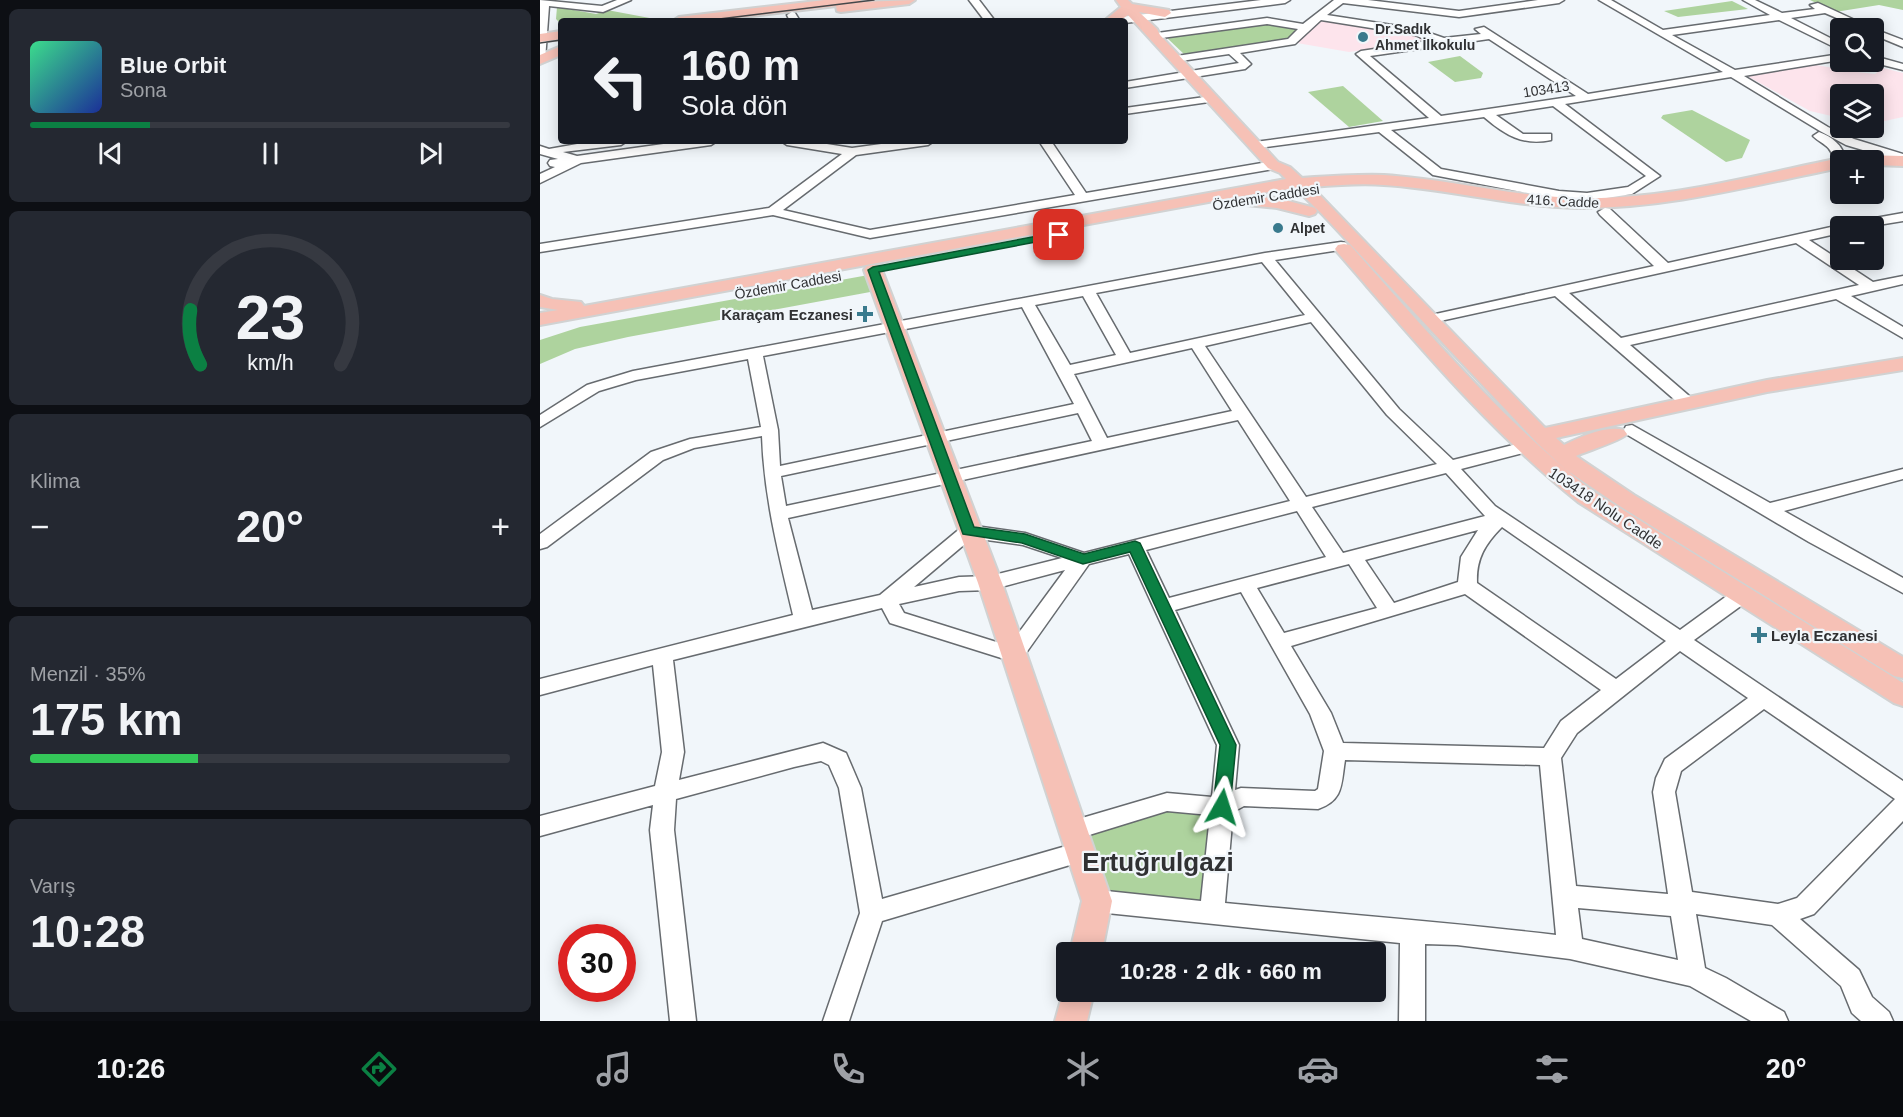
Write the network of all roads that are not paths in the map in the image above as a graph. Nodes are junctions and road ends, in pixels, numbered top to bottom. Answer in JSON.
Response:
{"nodes":[{"id":1,"x":626,"y":0,"type":"edge"},
{"id":2,"x":855,"y":0,"type":"edge"},
{"id":3,"x":909,"y":0,"type":"edge"},
{"id":4,"x":974,"y":0,"type":"edge"},
{"id":5,"x":1285,"y":0,"type":"edge"},
{"id":6,"x":1340,"y":0,"type":"edge"},
{"id":7,"x":1344,"y":0,"type":"edge"},
{"id":8,"x":1559,"y":0,"type":"edge"},
{"id":9,"x":1590,"y":0,"type":"edge"},
{"id":10,"x":1604,"y":0,"type":"edge"},
{"id":11,"x":1748,"y":0,"type":"edge"},
{"id":12,"x":1805,"y":0,"type":"edge"},
{"id":13,"x":545,"y":2,"type":"edge"},
{"id":14,"x":1125,"y":3,"type":"edge"},
{"id":15,"x":1826,"y":10,"type":"junction"},
{"id":16,"x":789,"y":11,"type":"edge"},
{"id":17,"x":1168,"y":14,"type":"junction"},
{"id":18,"x":1460,"y":14,"type":"junction"},
{"id":19,"x":1780,"y":16,"type":"junction"},
{"id":20,"x":1321,"y":17,"type":"junction"},
{"id":21,"x":712,"y":18,"type":"edge"},
{"id":22,"x":753,"y":18,"type":"edge"},
{"id":23,"x":988,"y":18,"type":"edge"},
{"id":24,"x":1116,"y":18,"type":"edge"},
{"id":25,"x":1844,"y":18,"type":"edge"},
{"id":26,"x":543,"y":22,"type":"junction"},
{"id":27,"x":1137,"y":24,"type":"edge"},
{"id":28,"x":558,"y":26,"type":"edge"},
{"id":29,"x":1305,"y":27,"type":"junction"},
{"id":30,"x":1189,"y":31,"type":"junction"},
{"id":31,"x":1664,"y":33,"type":"junction"},
{"id":32,"x":1651,"y":35,"type":"junction"},
{"id":33,"x":558,"y":36,"type":"edge"},
{"id":34,"x":1490,"y":36,"type":"junction"},
{"id":35,"x":1884,"y":36,"type":"edge"},
{"id":36,"x":541,"y":41,"type":"edge"},
{"id":37,"x":1440,"y":42,"type":"junction"},
{"id":38,"x":1830,"y":42,"type":"edge"},
{"id":39,"x":558,"y":43,"type":"edge"},
{"id":40,"x":1903,"y":44,"type":"edge"},
{"id":41,"x":558,"y":51,"type":"edge"},
{"id":42,"x":1232,"y":51,"type":"junction"},
{"id":43,"x":1174,"y":59,"type":"junction"},
{"id":44,"x":1830,"y":59,"type":"edge"},
{"id":45,"x":540,"y":60,"type":"edge"},
{"id":46,"x":1884,"y":62,"type":"edge"},
{"id":47,"x":1903,"y":67,"type":"edge"},
{"id":48,"x":1188,"y":75,"type":"junction"},
{"id":49,"x":1735,"y":75,"type":"junction"},
{"id":50,"x":1722,"y":77,"type":"junction"},
{"id":51,"x":1128,"y":85,"type":"edge"},
{"id":52,"x":1586,"y":97,"type":"junction"},
{"id":53,"x":1212,"y":99,"type":"junction"},
{"id":54,"x":1555,"y":102,"type":"junction"},
{"id":55,"x":1128,"y":111,"type":"edge"},
{"id":56,"x":1487,"y":113,"type":"junction"},
{"id":57,"x":1439,"y":120,"type":"junction"},
{"id":58,"x":1383,"y":129,"type":"junction"},
{"id":59,"x":1547,"y":137,"type":"dead end"},
{"id":60,"x":598,"y":144,"type":"edge"},
{"id":61,"x":690,"y":144,"type":"edge"},
{"id":62,"x":805,"y":144,"type":"edge"},
{"id":63,"x":907,"y":144,"type":"edge"},
{"id":64,"x":1048,"y":144,"type":"edge"},
{"id":65,"x":1255,"y":146,"type":"junction"},
{"id":66,"x":1836,"y":150,"type":"edge"},
{"id":67,"x":543,"y":151,"type":"edge"},
{"id":68,"x":852,"y":152,"type":"junction"},
{"id":69,"x":577,"y":160,"type":"junction"},
{"id":70,"x":1884,"y":160,"type":"edge"},
{"id":71,"x":1903,"y":160,"type":"edge"},
{"id":72,"x":554,"y":163,"type":"dead end"},
{"id":73,"x":1830,"y":168,"type":"edge"},
{"id":74,"x":1830,"y":169,"type":"edge"},
{"id":75,"x":1884,"y":170,"type":"edge"},
{"id":76,"x":1903,"y":170,"type":"edge"},
{"id":77,"x":540,"y":179,"type":"edge"},
{"id":78,"x":1292,"y":180,"type":"junction"},
{"id":79,"x":1356,"y":186,"type":"junction"},
{"id":80,"x":1083,"y":198,"type":"junction"},
{"id":81,"x":1225,"y":203,"type":"junction"},
{"id":82,"x":1315,"y":208,"type":"junction"},
{"id":83,"x":773,"y":211,"type":"junction"},
{"id":84,"x":1605,"y":212,"type":"junction"},
{"id":85,"x":1903,"y":217,"type":"edge"},
{"id":86,"x":1884,"y":220,"type":"edge"},
{"id":87,"x":1830,"y":231,"type":"edge"},
{"id":88,"x":1799,"y":239,"type":"junction"},
{"id":89,"x":1341,"y":246,"type":"junction"},
{"id":90,"x":540,"y":248,"type":"edge"},
{"id":91,"x":1265,"y":257,"type":"junction"},
{"id":92,"x":1665,"y":268,"type":"junction"},
{"id":93,"x":873,"y":270,"type":"junction"},
{"id":94,"x":1903,"y":280,"type":"edge"},
{"id":95,"x":1872,"y":288,"type":"junction"},
{"id":96,"x":1087,"y":290,"type":"junction"},
{"id":97,"x":1558,"y":291,"type":"junction"},
{"id":98,"x":1840,"y":295,"type":"junction"},
{"id":99,"x":540,"y":300,"type":"edge"},
{"id":100,"x":1026,"y":302,"type":"junction"},
{"id":101,"x":610,"y":305,"type":"junction"},
{"id":102,"x":1315,"y":317,"type":"junction"},
{"id":103,"x":1431,"y":319,"type":"junction"},
{"id":104,"x":540,"y":320,"type":"edge"},
{"id":105,"x":893,"y":327,"type":"junction"},
{"id":106,"x":540,"y":331,"type":"edge"},
{"id":107,"x":1903,"y":333,"type":"edge"},
{"id":108,"x":1196,"y":343,"type":"junction"},
{"id":109,"x":1618,"y":343,"type":"junction"},
{"id":110,"x":755,"y":353,"type":"junction"},
{"id":111,"x":1125,"y":358,"type":"junction"},
{"id":112,"x":1903,"y":364,"type":"edge"},
{"id":113,"x":1065,"y":371,"type":"junction"},
{"id":114,"x":1903,"y":374,"type":"edge"},
{"id":115,"x":1689,"y":404,"type":"junction"},
{"id":116,"x":1082,"y":407,"type":"junction"},
{"id":117,"x":1242,"y":414,"type":"junction"},
{"id":118,"x":540,"y":422,"type":"edge"},
{"id":119,"x":770,"y":430,"type":"junction"},
{"id":120,"x":1632,"y":430,"type":"junction"},
{"id":121,"x":935,"y":438,"type":"junction"},
{"id":122,"x":1533,"y":441,"type":"junction"},
{"id":123,"x":1102,"y":444,"type":"junction"},
{"id":124,"x":1562,"y":454,"type":"junction"},
{"id":125,"x":1449,"y":466,"type":"junction"},
{"id":126,"x":772,"y":473,"type":"junction"},
{"id":127,"x":1903,"y":474,"type":"edge"},
{"id":128,"x":950,"y":478,"type":"junction"},
{"id":129,"x":1300,"y":504,"type":"junction"},
{"id":130,"x":1767,"y":510,"type":"junction"},
{"id":131,"x":778,"y":514,"type":"junction"},
{"id":132,"x":1500,"y":518,"type":"junction"},
{"id":133,"x":968,"y":531,"type":"junction"},
{"id":134,"x":540,"y":543,"type":"edge"},
{"id":135,"x":1135,"y":546,"type":"junction"},
{"id":136,"x":1346,"y":558,"type":"junction"},
{"id":137,"x":1083,"y":559,"type":"junction"},
{"id":138,"x":990,"y":583,"type":"junction"},
{"id":139,"x":1246,"y":585,"type":"junction"},
{"id":140,"x":1468,"y":586,"type":"junction"},
{"id":141,"x":1903,"y":586,"type":"edge"},
{"id":142,"x":1742,"y":595,"type":"junction"},
{"id":143,"x":887,"y":600,"type":"junction"},
{"id":144,"x":1163,"y":606,"type":"junction"},
{"id":145,"x":1389,"y":611,"type":"junction"},
{"id":146,"x":804,"y":619,"type":"junction"},
{"id":147,"x":1679,"y":641,"type":"junction"},
{"id":148,"x":1279,"y":642,"type":"junction"},
{"id":149,"x":1014,"y":655,"type":"junction"},
{"id":150,"x":662,"y":657,"type":"junction"},
{"id":151,"x":1903,"y":669,"type":"edge"},
{"id":152,"x":540,"y":687,"type":"edge"},
{"id":153,"x":1616,"y":690,"type":"junction"},
{"id":154,"x":1903,"y":696,"type":"edge"},
{"id":155,"x":1764,"y":697,"type":"junction"},
{"id":156,"x":1335,"y":751,"type":"junction"},
{"id":157,"x":1550,"y":757,"type":"junction"},
{"id":158,"x":665,"y":793,"type":"junction"},
{"id":159,"x":1903,"y":793,"type":"edge"},
{"id":160,"x":1903,"y":806,"type":"edge"},
{"id":161,"x":1222,"y":807,"type":"junction"},
{"id":162,"x":540,"y":826,"type":"edge"},
{"id":163,"x":1076,"y":841,"type":"junction"},
{"id":164,"x":1565,"y":896,"type":"junction"},
{"id":165,"x":1097,"y":901,"type":"junction"},
{"id":166,"x":1682,"y":904,"type":"junction"},
{"id":167,"x":872,"y":913,"type":"junction"},
{"id":168,"x":1212,"y":914,"type":"junction"},
{"id":169,"x":1778,"y":915,"type":"junction"},
{"id":170,"x":1413,"y":933,"type":"junction"},
{"id":171,"x":1088,"y":942,"type":"edge"},
{"id":172,"x":1570,"y":948,"type":"junction"},
{"id":173,"x":1693,"y":975,"type":"junction"},
{"id":174,"x":1076,"y":1002,"type":"edge"},
{"id":175,"x":683,"y":1021,"type":"edge"},
{"id":176,"x":836,"y":1021,"type":"edge"},
{"id":177,"x":1071,"y":1021,"type":"edge"},
{"id":178,"x":1412,"y":1021,"type":"edge"},
{"id":179,"x":1775,"y":1021,"type":"edge"},
{"id":180,"x":1880,"y":1021,"type":"edge"}],
"edges":[{"from":1,"to":13,"type":"street"},
{"from":2,"to":16,"type":"main road"},
{"from":3,"to":16,"type":"main road"},
{"from":4,"to":23,"type":"street"},
{"from":5,"to":17,"type":"street"},
{"from":6,"to":20,"type":"street"},
{"from":7,"to":18,"type":"street"},
{"from":8,"to":18,"type":"street"},
{"from":9,"to":32,"type":"street"},
{"from":10,"to":31,"type":"street"},
{"from":11,"to":19,"type":"street"},
{"from":12,"to":15,"type":"street"},
{"from":13,"to":26,"type":"street"},
{"from":14,"to":17,"type":"main road"},
{"from":14,"to":24,"type":"main road"},
{"from":14,"to":27,"type":"main road"},
{"from":15,"to":19,"type":"street"},
{"from":15,"to":25,"type":"street"},
{"from":16,"to":21,"type":"main road"},
{"from":16,"to":22,"type":"main road"},
{"from":17,"to":27,"type":"street"},
{"from":17,"to":30,"type":"street"},
{"from":18,"to":34,"type":"street"},
{"from":19,"to":31,"type":"street"},
{"from":19,"to":38,"type":"street"},
{"from":20,"to":29,"type":"street"},
{"from":20,"to":37,"type":"street"},
{"from":26,"to":28,"type":"main road"},
{"from":26,"to":36,"type":"street"},
{"from":27,"to":30,"type":"street"},
{"from":27,"to":43,"type":"main road","name":"103418 Nolu Cadde"},
{"from":29,"to":30,"type":"street"},
{"from":29,"to":42,"type":"street"},
{"from":31,"to":32,"type":"street"},
{"from":31,"to":49,"type":"street"},
{"from":32,"to":50,"type":"street"},
{"from":33,"to":36,"type":"main road"},
{"from":34,"to":37,"type":"street"},
{"from":34,"to":52,"type":"street"},
{"from":35,"to":40,"type":"street"},
{"from":36,"to":39,"type":"main road"},
{"from":36,"to":45,"type":"street"},
{"from":37,"to":57,"type":"street"},
{"from":41,"to":45,"type":"main road"},
{"from":42,"to":43,"type":"street"},
{"from":42,"to":48,"type":"street"},
{"from":43,"to":48,"type":"main road","name":"103418 Nolu Cadde"},
{"from":44,"to":49,"type":"street","name":"103413"},
{"from":46,"to":47,"type":"street"},
{"from":48,"to":51,"type":"street"},
{"from":48,"to":53,"type":"main road","name":"103418 Nolu Cadde"},
{"from":49,"to":50,"type":"street","name":"103413"},
{"from":49,"to":71,"type":"street"},
{"from":50,"to":52,"type":"street","name":"103413"},
{"from":50,"to":66,"type":"street"},
{"from":52,"to":54,"type":"street","name":"103413"},
{"from":53,"to":55,"type":"street"},
{"from":53,"to":65,"type":"main road","name":"103418 Nolu Cadde"},
{"from":54,"to":56,"type":"street","name":"103413"},
{"from":54,"to":58,"type":"street"},
{"from":56,"to":57,"type":"street","name":"103413"},
{"from":56,"to":59,"type":"street"},
{"from":57,"to":58,"type":"street","name":"103413"},
{"from":58,"to":65,"type":"street","name":"103413"},
{"from":60,"to":67,"type":"street"},
{"from":61,"to":69,"type":"street"},
{"from":62,"to":68,"type":"street"},
{"from":63,"to":68,"type":"street"},
{"from":64,"to":80,"type":"street"},
{"from":65,"to":78,"type":"main road","name":"103418 Nolu Cadde"},
{"from":67,"to":69,"type":"street"},
{"from":68,"to":83,"type":"street"},
{"from":69,"to":72,"type":"street"},
{"from":69,"to":77,"type":"street"},
{"from":70,"to":71,"type":"main road"},
{"from":73,"to":78,"type":"main road","name":"416. Cadde"},
{"from":74,"to":84,"type":"main road","name":"Özdemir Caddesi"},
{"from":75,"to":76,"type":"main road"},
{"from":78,"to":79,"type":"main road","name":"Özdemir Caddesi"},
{"from":78,"to":80,"type":"street"},
{"from":78,"to":81,"type":"main road","name":"Özdemir Caddesi"},
{"from":78,"to":82,"type":"main road","name":"103418 Nolu Cadde"},
{"from":78,"to":101,"type":"main road","name":"Özdemir Caddesi"},
{"from":79,"to":82,"type":"main road"},
{"from":79,"to":84,"type":"main road","name":"Özdemir Caddesi"},
{"from":80,"to":83,"type":"street"},
{"from":81,"to":82,"type":"main road"},
{"from":81,"to":93,"type":"main road","name":"Özdemir Caddesi"},
{"from":82,"to":89,"type":"main road","name":"103418 Nolu Cadde"},
{"from":82,"to":103,"type":"main road"},
{"from":83,"to":90,"type":"street"},
{"from":84,"to":92,"type":"street"},
{"from":85,"to":86,"type":"street"},
{"from":87,"to":88,"type":"street"},
{"from":88,"to":92,"type":"street"},
{"from":88,"to":95,"type":"street"},
{"from":89,"to":91,"type":"street"},
{"from":89,"to":122,"type":"main road","name":"103418 Nolu Cadde"},
{"from":91,"to":96,"type":"street"},
{"from":91,"to":102,"type":"street"},
{"from":92,"to":97,"type":"street"},
{"from":93,"to":105,"type":"main road"},
{"from":93,"to":106,"type":"main road","name":"Özdemir Caddesi"},
{"from":94,"to":95,"type":"street"},
{"from":95,"to":98,"type":"street"},
{"from":96,"to":100,"type":"street"},
{"from":96,"to":111,"type":"street"},
{"from":97,"to":103,"type":"street"},
{"from":97,"to":109,"type":"street"},
{"from":98,"to":107,"type":"street"},
{"from":98,"to":109,"type":"street"},
{"from":99,"to":101,"type":"main road"},
{"from":100,"to":105,"type":"street"},
{"from":100,"to":113,"type":"street"},
{"from":101,"to":104,"type":"main road","name":"Özdemir Caddesi"},
{"from":102,"to":108,"type":"street"},
{"from":102,"to":125,"type":"street"},
{"from":103,"to":122,"type":"main road"},
{"from":105,"to":110,"type":"street"},
{"from":105,"to":121,"type":"main road"},
{"from":108,"to":111,"type":"street"},
{"from":108,"to":117,"type":"street"},
{"from":109,"to":115,"type":"street"},
{"from":110,"to":118,"type":"street"},
{"from":110,"to":119,"type":"street"},
{"from":111,"to":113,"type":"street"},
{"from":112,"to":115,"type":"main road"},
{"from":113,"to":116,"type":"street"},
{"from":114,"to":120,"type":"main road"},
{"from":115,"to":122,"type":"main road"},
{"from":116,"to":121,"type":"street"},
{"from":116,"to":123,"type":"street"},
{"from":117,"to":123,"type":"street"},
{"from":117,"to":129,"type":"street"},
{"from":119,"to":126,"type":"street"},
{"from":119,"to":134,"type":"street"},
{"from":120,"to":124,"type":"main road"},
{"from":120,"to":130,"type":"street"},
{"from":121,"to":126,"type":"street"},
{"from":121,"to":128,"type":"main road"},
{"from":122,"to":124,"type":"main road"},
{"from":122,"to":125,"type":"street"},
{"from":122,"to":142,"type":"main road","name":"103418 Nolu Cadde"},
{"from":123,"to":128,"type":"street"},
{"from":124,"to":151,"type":"main road"},
{"from":125,"to":129,"type":"street"},
{"from":125,"to":132,"type":"street"},
{"from":126,"to":131,"type":"street"},
{"from":127,"to":130,"type":"street"},
{"from":128,"to":131,"type":"street"},
{"from":128,"to":133,"type":"main road"},
{"from":129,"to":135,"type":"street"},
{"from":129,"to":136,"type":"street"},
{"from":130,"to":141,"type":"street"},
{"from":131,"to":146,"type":"street"},
{"from":132,"to":136,"type":"street"},
{"from":132,"to":140,"type":"street"},
{"from":132,"to":147,"type":"street"},
{"from":133,"to":137,"type":"street"},
{"from":133,"to":138,"type":"main road"},
{"from":133,"to":143,"type":"street"},
{"from":135,"to":137,"type":"street"},
{"from":135,"to":144,"type":"street"},
{"from":136,"to":139,"type":"street"},
{"from":136,"to":145,"type":"street"},
{"from":137,"to":138,"type":"street"},
{"from":137,"to":149,"type":"street"},
{"from":138,"to":143,"type":"street"},
{"from":138,"to":149,"type":"main road"},
{"from":139,"to":144,"type":"street"},
{"from":139,"to":148,"type":"street"},
{"from":140,"to":145,"type":"street"},
{"from":140,"to":153,"type":"street"},
{"from":142,"to":147,"type":"street"},
{"from":142,"to":154,"type":"main road","name":"103418 Nolu Cadde"},
{"from":143,"to":146,"type":"street"},
{"from":143,"to":149,"type":"street"},
{"from":144,"to":161,"type":"street"},
{"from":145,"to":148,"type":"street"},
{"from":146,"to":150,"type":"street"},
{"from":147,"to":153,"type":"street"},
{"from":147,"to":155,"type":"street"},
{"from":148,"to":156,"type":"street"},
{"from":149,"to":163,"type":"main road"},
{"from":150,"to":152,"type":"street"},
{"from":150,"to":158,"type":"street"},
{"from":153,"to":157,"type":"street"},
{"from":155,"to":159,"type":"street"},
{"from":155,"to":166,"type":"street"},
{"from":156,"to":157,"type":"street"},
{"from":156,"to":161,"type":"street"},
{"from":157,"to":164,"type":"street"},
{"from":158,"to":162,"type":"street"},
{"from":158,"to":167,"type":"street"},
{"from":158,"to":175,"type":"street"},
{"from":160,"to":169,"type":"street"},
{"from":161,"to":163,"type":"street"},
{"from":161,"to":168,"type":"street"},
{"from":163,"to":165,"type":"main road"},
{"from":163,"to":167,"type":"street"},
{"from":164,"to":166,"type":"street"},
{"from":164,"to":172,"type":"street"},
{"from":165,"to":168,"type":"street"},
{"from":165,"to":171,"type":"main road"},
{"from":166,"to":169,"type":"street"},
{"from":166,"to":173,"type":"street"},
{"from":167,"to":176,"type":"street"},
{"from":168,"to":170,"type":"street"},
{"from":169,"to":180,"type":"street"},
{"from":170,"to":172,"type":"street"},
{"from":170,"to":178,"type":"street"},
{"from":172,"to":173,"type":"street"},
{"from":173,"to":179,"type":"street"},
{"from":174,"to":177,"type":"main road"}]}
